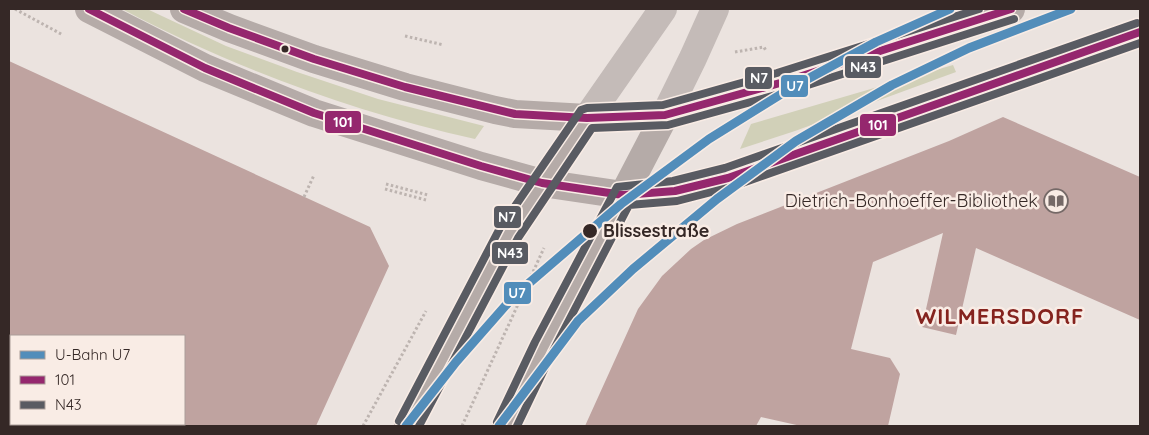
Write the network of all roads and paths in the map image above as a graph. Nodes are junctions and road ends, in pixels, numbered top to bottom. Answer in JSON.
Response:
{"nodes":[{"id":1,"x":15,"y":9,"type":"edge"},
{"id":2,"x":89,"y":9,"type":"edge"},
{"id":3,"x":184,"y":9,"type":"edge"},
{"id":4,"x":663,"y":9,"type":"edge"},
{"id":5,"x":715,"y":9,"type":"edge"},
{"id":6,"x":1011,"y":9,"type":"edge"},
{"id":7,"x":1140,"y":32,"type":"edge"},
{"id":8,"x":406,"y":36,"type":"dead end"},
{"id":9,"x":70,"y":39,"type":"dead end"},
{"id":10,"x":444,"y":45,"type":"dead end"},
{"id":11,"x":664,"y":115,"type":"junction"},
{"id":12,"x":587,"y":118,"type":"junction"},
{"id":13,"x":314,"y":175,"type":"dead end"},
{"id":14,"x":542,"y":183,"type":"junction"},
{"id":15,"x":386,"y":184,"type":"dead end"},
{"id":16,"x":385,"y":189,"type":"dead end"},
{"id":17,"x":428,"y":195,"type":"dead end"},
{"id":18,"x":623,"y":195,"type":"junction"},
{"id":19,"x":304,"y":197,"type":"dead end"},
{"id":20,"x":426,"y":200,"type":"dead end"},
{"id":21,"x":546,"y":245,"type":"dead end"},
{"id":22,"x":408,"y":426,"type":"edge"},
{"id":23,"x":462,"y":426,"type":"edge"},
{"id":24,"x":506,"y":426,"type":"edge"}],
"edges":[{"from":1,"to":9,"type":"path"},
{"from":2,"to":14,"type":"main road"},
{"from":3,"to":12,"type":"main road"},
{"from":4,"to":12,"type":"street"},
{"from":5,"to":11,"type":"street"},
{"from":6,"to":11,"type":"main road"},
{"from":7,"to":18,"type":"main road"},
{"from":8,"to":10,"type":"path"},
{"from":11,"to":12,"type":"main road"},
{"from":11,"to":18,"type":"main road"},
{"from":12,"to":14,"type":"main road"},
{"from":13,"to":19,"type":"path"},
{"from":14,"to":18,"type":"main road"},
{"from":14,"to":22,"type":"main road"},
{"from":15,"to":17,"type":"path"},
{"from":16,"to":20,"type":"path"},
{"from":18,"to":24,"type":"main road"},
{"from":21,"to":23,"type":"path"}]}
